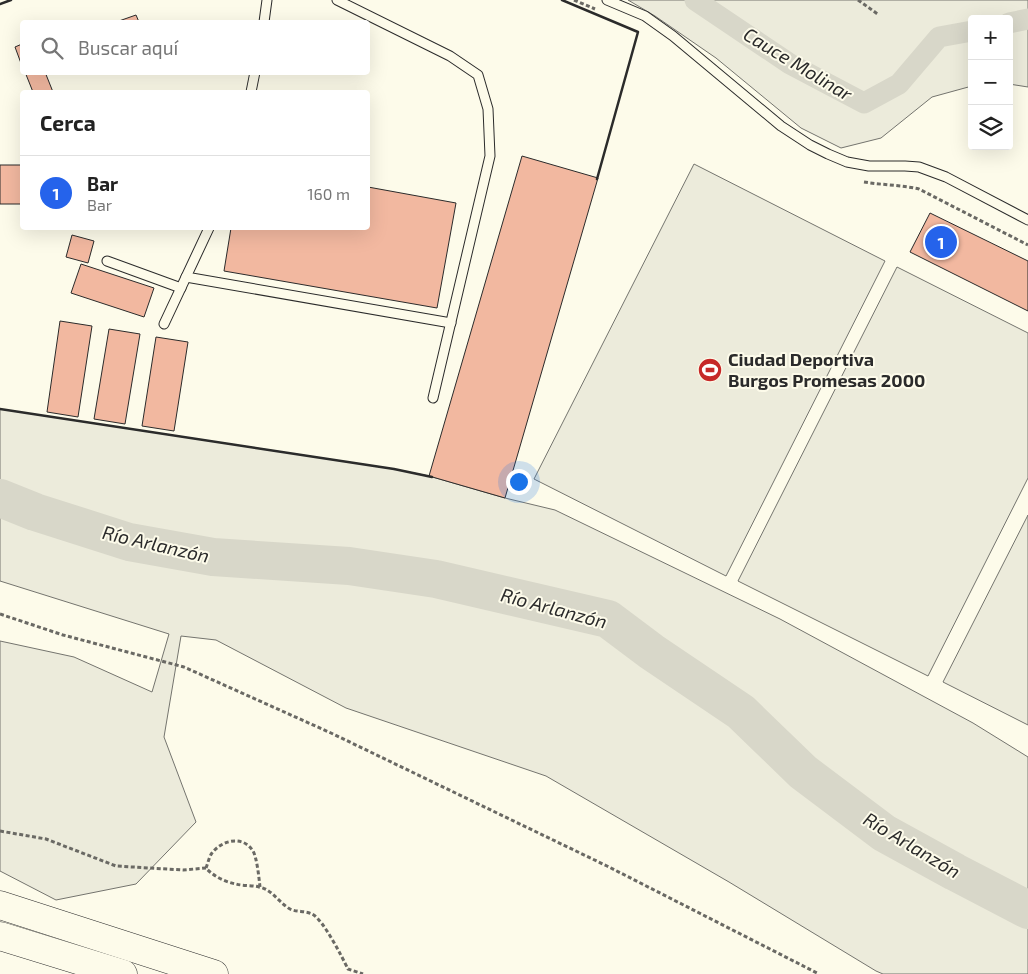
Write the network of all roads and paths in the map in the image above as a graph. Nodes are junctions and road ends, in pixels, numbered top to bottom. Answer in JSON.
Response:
{"nodes":[{"id":1,"x":267,"y":0,"type":"edge"},
{"id":2,"x":337,"y":0,"type":"edge"},
{"id":3,"x":608,"y":0,"type":"edge"},
{"id":4,"x":858,"y":0,"type":"edge"},
{"id":5,"x":880,"y":15,"type":"dead end"},
{"id":6,"x":264,"y":20,"type":"edge"},
{"id":7,"x":254,"y":75,"type":"edge"},
{"id":8,"x":251,"y":90,"type":"edge"},
{"id":9,"x":1028,"y":220,"type":"edge"},
{"id":10,"x":208,"y":230,"type":"edge"},
{"id":11,"x":107,"y":261,"type":"dead end"},
{"id":12,"x":186,"y":277,"type":"junction"},
{"id":13,"x":181,"y":288,"type":"junction"},
{"id":14,"x":451,"y":323,"type":"junction"},
{"id":15,"x":164,"y":324,"type":"dead end"},
{"id":16,"x":433,"y":398,"type":"dead end"},
{"id":17,"x":0,"y":614,"type":"edge"},
{"id":18,"x":0,"y":831,"type":"edge"},
{"id":19,"x":206,"y":868,"type":"junction"},
{"id":20,"x":260,"y":887,"type":"junction"},
{"id":21,"x":0,"y":905,"type":"edge"},
{"id":22,"x":0,"y":936,"type":"edge"},
{"id":23,"x":0,"y":946,"type":"edge"},
{"id":24,"x":85,"y":974,"type":"edge"},
{"id":25,"x":123,"y":974,"type":"edge"},
{"id":26,"x":214,"y":974,"type":"edge"},
{"id":27,"x":363,"y":974,"type":"edge"},
{"id":28,"x":818,"y":974,"type":"edge"}],
"edges":[{"from":1,"to":6,"type":"lane"},
{"from":2,"to":14,"type":"lane"},
{"from":3,"to":9,"type":"lane"},
{"from":4,"to":5,"type":"path"},
{"from":7,"to":8,"type":"lane"},
{"from":10,"to":12,"type":"lane"},
{"from":11,"to":13,"type":"lane"},
{"from":12,"to":13,"type":"lane"},
{"from":12,"to":14,"type":"lane"},
{"from":13,"to":15,"type":"lane"},
{"from":14,"to":16,"type":"lane"},
{"from":17,"to":28,"type":"path"},
{"from":18,"to":19,"type":"path"},
{"from":19,"to":20,"type":"path"},
{"from":19,"to":20,"type":"path"},
{"from":20,"to":27,"type":"path"},
{"from":21,"to":26,"type":"highway"},
{"from":22,"to":25,"type":"highway"},
{"from":23,"to":24,"type":"highway"}]}
